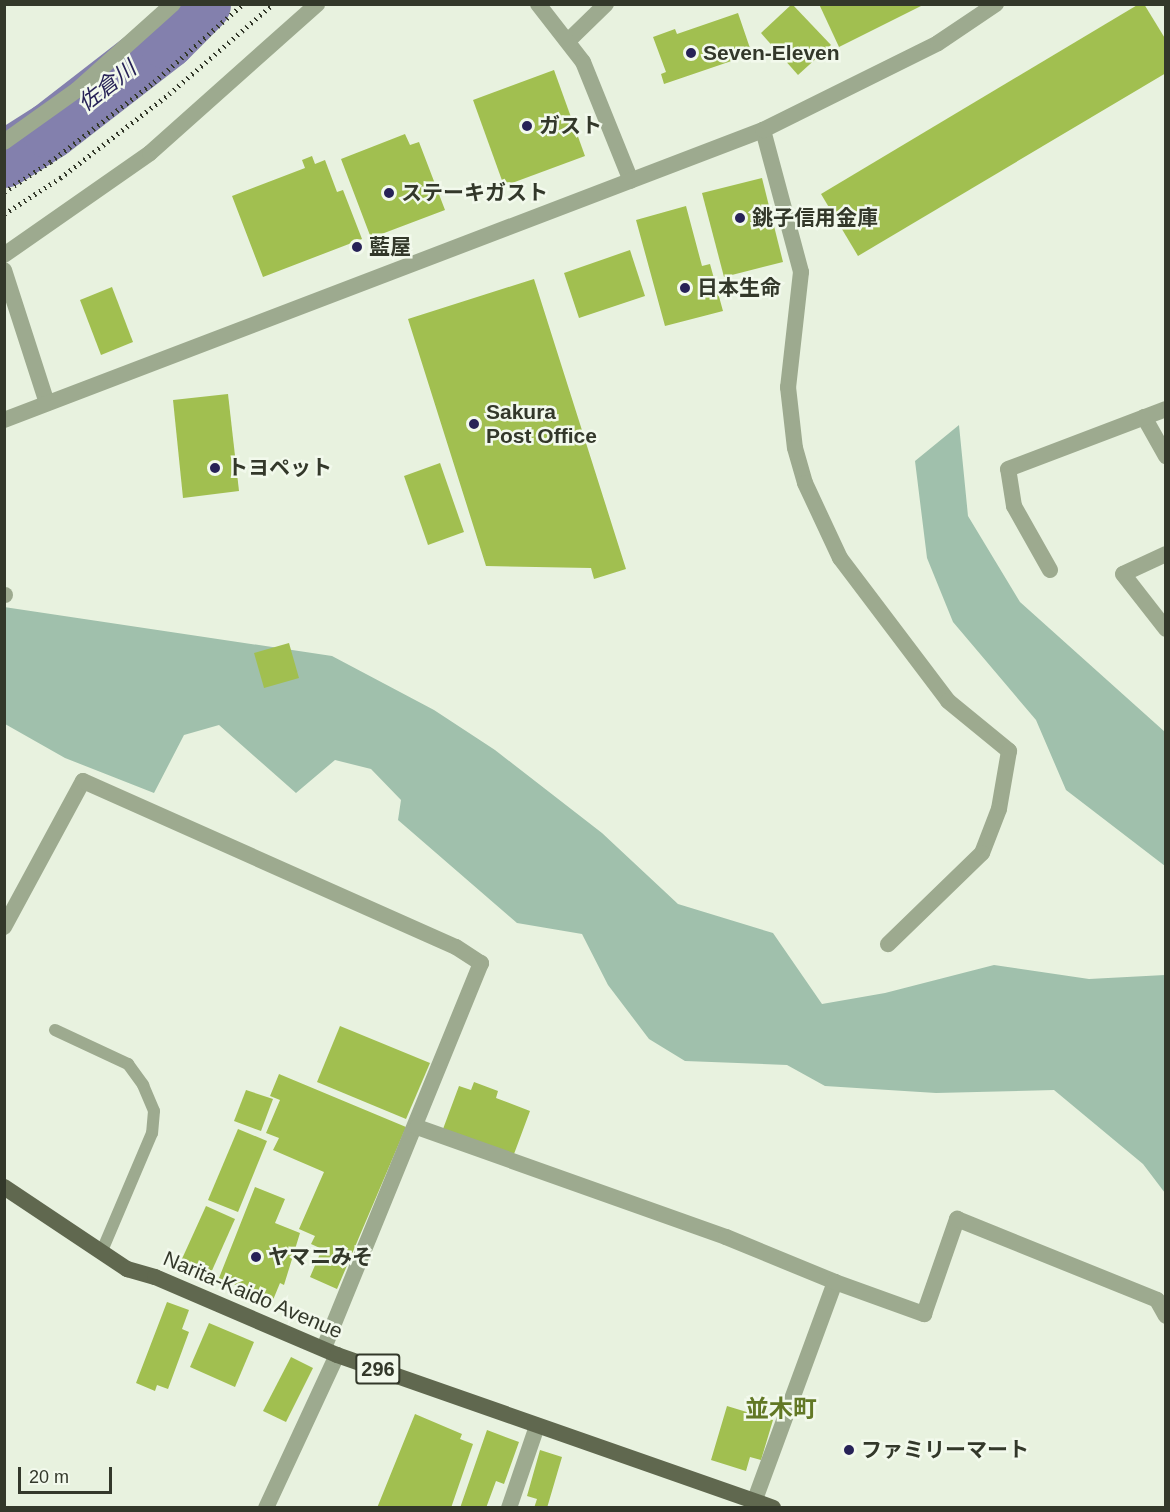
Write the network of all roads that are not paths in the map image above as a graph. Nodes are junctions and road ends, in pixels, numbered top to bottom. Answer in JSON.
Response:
{"nodes":[{"id":1,"x":173,"y":4,"type":"edge"},
{"id":2,"x":317,"y":4,"type":"edge"},
{"id":3,"x":538,"y":4,"type":"edge"},
{"id":4,"x":606,"y":4,"type":"edge"},
{"id":5,"x":996,"y":4,"type":"edge"},
{"id":6,"x":568,"y":41,"type":"junction"},
{"id":7,"x":763,"y":130,"type":"junction"},
{"id":8,"x":4,"y":142,"type":"edge"},
{"id":9,"x":631,"y":181,"type":"junction"},
{"id":10,"x":4,"y":255,"type":"edge"},
{"id":11,"x":4,"y":270,"type":"edge"},
{"id":12,"x":47,"y":404,"type":"junction"},
{"id":13,"x":1166,"y":409,"type":"edge"},
{"id":14,"x":1144,"y":417,"type":"junction"},
{"id":15,"x":4,"y":420,"type":"edge"},
{"id":16,"x":1166,"y":456,"type":"edge"},
{"id":17,"x":1166,"y":554,"type":"edge"},
{"id":18,"x":1050,"y":570,"type":"dead end"},
{"id":19,"x":1166,"y":629,"type":"edge"},
{"id":20,"x":4,"y":927,"type":"edge"},
{"id":21,"x":888,"y":944,"type":"dead end"},
{"id":22,"x":55,"y":1030,"type":"dead end"},
{"id":23,"x":417,"y":1127,"type":"junction"},
{"id":24,"x":4,"y":1187,"type":"edge"},
{"id":25,"x":101,"y":1253,"type":"junction"},
{"id":26,"x":835,"y":1282,"type":"junction"},
{"id":27,"x":1166,"y":1316,"type":"edge"},
{"id":28,"x":331,"y":1351,"type":"junction"},
{"id":29,"x":537,"y":1426,"type":"junction"},
{"id":30,"x":753,"y":1504,"type":"edge"},
{"id":31,"x":266,"y":1508,"type":"edge"},
{"id":32,"x":509,"y":1508,"type":"edge"},
{"id":33,"x":773,"y":1508,"type":"edge"}],
"edges":[{"from":1,"to":8,"type":"street"},
{"from":2,"to":10,"type":"street"},
{"from":3,"to":6,"type":"street"},
{"from":4,"to":6,"type":"street"},
{"from":5,"to":7,"type":"street"},
{"from":6,"to":9,"type":"street"},
{"from":7,"to":9,"type":"street"},
{"from":7,"to":21,"type":"street"},
{"from":9,"to":12,"type":"street"},
{"from":11,"to":12,"type":"street"},
{"from":12,"to":15,"type":"street"},
{"from":13,"to":14,"type":"street"},
{"from":14,"to":16,"type":"street"},
{"from":14,"to":18,"type":"street"},
{"from":17,"to":19,"type":"street"},
{"from":20,"to":23,"type":"street"},
{"from":22,"to":25,"type":"lane"},
{"from":23,"to":26,"type":"street"},
{"from":23,"to":28,"type":"street"},
{"from":24,"to":25,"type":"highway","name":"Narita-Kaido Avenue","number":"296"},
{"from":25,"to":28,"type":"highway","name":"Narita-Kaido Avenue","number":"296"},
{"from":26,"to":27,"type":"street"},
{"from":26,"to":30,"type":"street"},
{"from":28,"to":29,"type":"highway","name":"Narita-Kaido Avenue","number":"296"},
{"from":28,"to":31,"type":"street"},
{"from":29,"to":30,"type":"highway","name":"Narita-Kaido Avenue","number":"296"},
{"from":29,"to":32,"type":"street"},
{"from":30,"to":33,"type":"highway","name":"Narita-Kaido Avenue","number":"296"}]}
